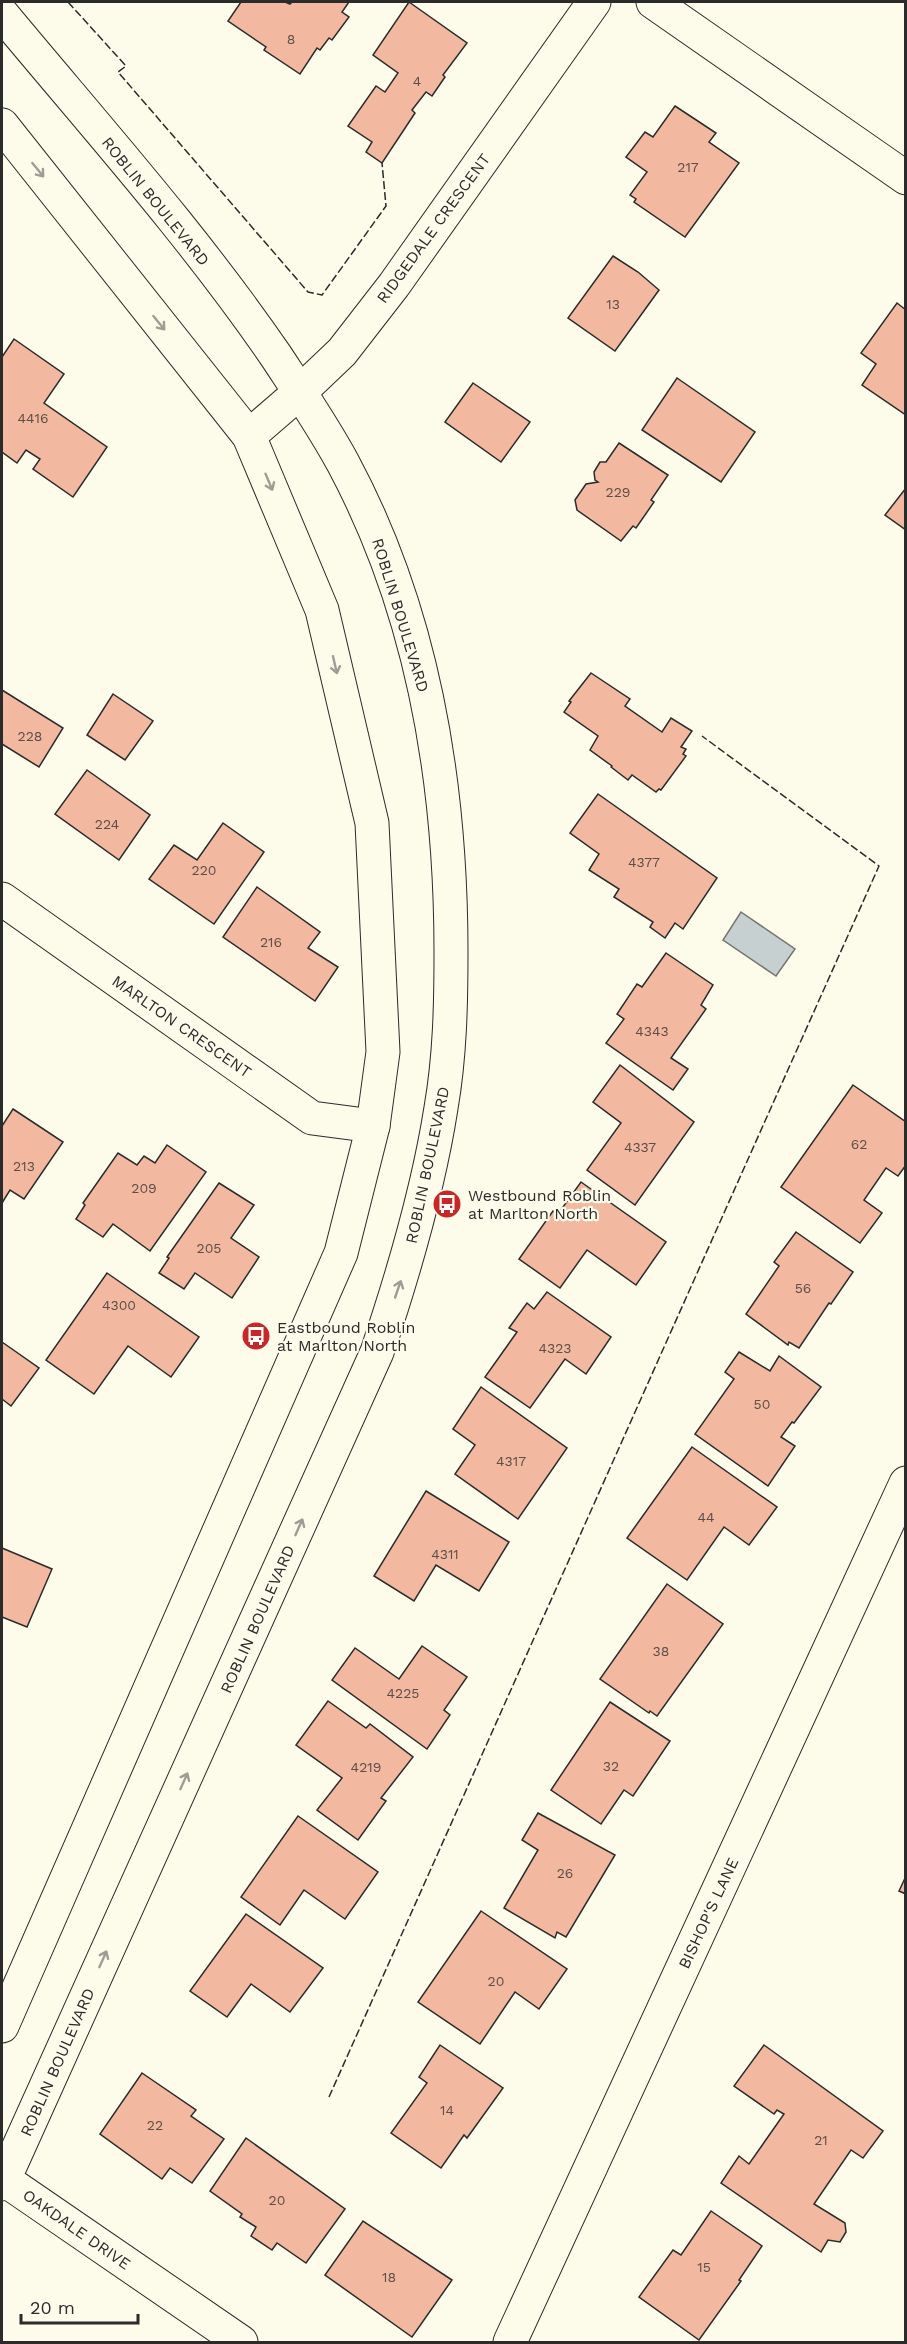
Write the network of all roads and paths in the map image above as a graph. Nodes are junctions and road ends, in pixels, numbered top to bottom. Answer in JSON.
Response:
{"nodes":[{"id":1,"x":653,"y":2,"type":"edge"},
{"id":2,"x":588,"y":4,"type":"edge"},
{"id":3,"x":2,"y":14,"type":"edge"},
{"id":4,"x":2,"y":124,"type":"edge"},
{"id":5,"x":906,"y":178,"type":"edge"},
{"id":6,"x":300,"y":392,"type":"junction"},
{"id":7,"x":249,"y":436,"type":"junction"},
{"id":8,"x":2,"y":899,"type":"edge"},
{"id":9,"x":373,"y":1126,"type":"junction"},
{"id":10,"x":906,"y":1483,"type":"edge"},
{"id":11,"x":2,"y":2026,"type":"edge"},
{"id":12,"x":2,"y":2180,"type":"edge"},
{"id":13,"x":241,"y":2343,"type":"edge"},
{"id":14,"x":510,"y":2343,"type":"edge"}],
"edges":[{"from":1,"to":5,"type":"main road"},
{"from":2,"to":6,"type":"main road","name":"RIDGEDALE CRESCENT"},
{"from":3,"to":6,"type":"main road","name":"ROBLIN BOULEVARD"},
{"from":4,"to":7,"type":"main road","one_way":true},
{"from":6,"to":7,"type":"main road","name":"RIDGEDALE CRESCENT"},
{"from":12,"to":6,"type":"main road","name":"ROBLIN BOULEVARD","one_way":true},
{"from":7,"to":9,"type":"main road","one_way":true},
{"from":8,"to":9,"type":"main road","name":"MARLTON CRESCENT"},
{"from":9,"to":11,"type":"main road"},
{"from":10,"to":14,"type":"main road","name":"BISHOP'S LANE"},
{"from":12,"to":13,"type":"main road","name":"OAKDALE DRIVE"}]}
